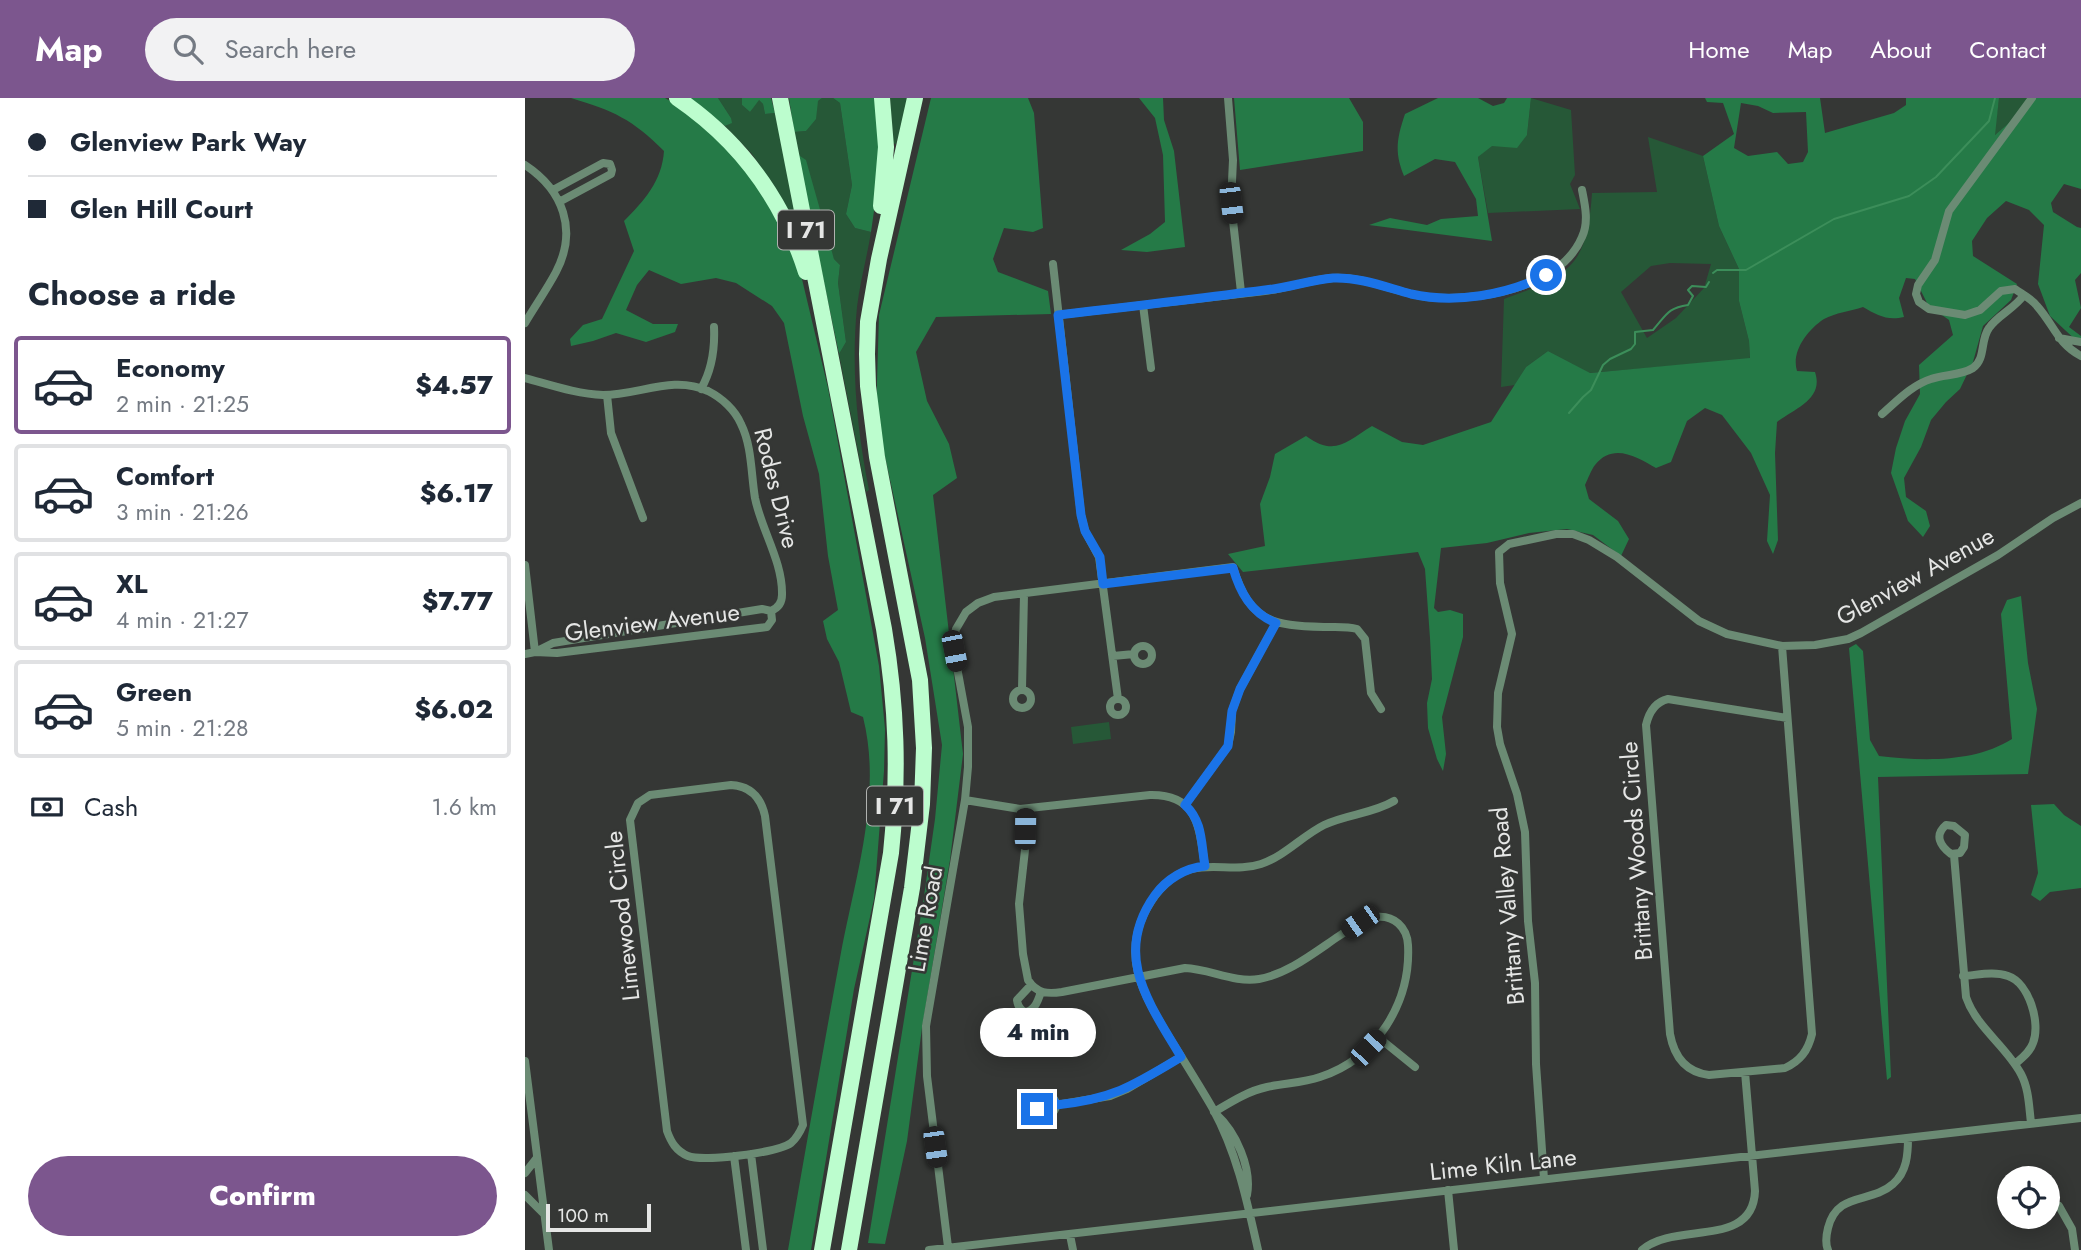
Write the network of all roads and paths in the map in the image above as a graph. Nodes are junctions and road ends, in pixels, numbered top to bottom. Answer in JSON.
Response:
{"nodes":[{"id":1,"x":677,"y":98,"type":"edge"},
{"id":2,"x":779,"y":98,"type":"edge"},
{"id":3,"x":882,"y":98,"type":"edge"},
{"id":4,"x":915,"y":98,"type":"edge"},
{"id":5,"x":1228,"y":98,"type":"edge"},
{"id":6,"x":2032,"y":98,"type":"edge"},
{"id":7,"x":525,"y":165,"type":"edge"},
{"id":8,"x":553,"y":190,"type":"junction"},
{"id":9,"x":1583,"y":190,"type":"dead end"},
{"id":10,"x":559,"y":202,"type":"junction"},
{"id":11,"x":1053,"y":264,"type":"dead end"},
{"id":12,"x":1241,"y":292,"type":"junction"},
{"id":13,"x":2024,"y":295,"type":"junction"},
{"id":14,"x":1143,"y":305,"type":"junction"},
{"id":15,"x":1058,"y":315,"type":"junction"},
{"id":16,"x":526,"y":317,"type":"edge"},
{"id":17,"x":868,"y":322,"type":"junction"},
{"id":18,"x":714,"y":327,"type":"dead end"},
{"id":19,"x":2059,"y":338,"type":"junction"},
{"id":20,"x":2081,"y":342,"type":"edge"},
{"id":21,"x":2081,"y":356,"type":"edge"},
{"id":22,"x":831,"y":362,"type":"junction"},
{"id":23,"x":1151,"y":368,"type":"dead end"},
{"id":24,"x":525,"y":378,"type":"edge"},
{"id":25,"x":701,"y":389,"type":"junction"},
{"id":26,"x":607,"y":395,"type":"junction"},
{"id":27,"x":1882,"y":414,"type":"dead end"},
{"id":28,"x":2081,"y":503,"type":"edge"},
{"id":29,"x":643,"y":518,"type":"dead end"},
{"id":30,"x":1499,"y":552,"type":"joint"},
{"id":31,"x":525,"y":565,"type":"edge"},
{"id":32,"x":1103,"y":584,"type":"junction"},
{"id":33,"x":1024,"y":594,"type":"junction"},
{"id":34,"x":771,"y":611,"type":"junction"},
{"id":35,"x":1276,"y":623,"type":"junction"},
{"id":36,"x":1782,"y":646,"type":"junction"},
{"id":37,"x":535,"y":652,"type":"junction"},
{"id":38,"x":525,"y":654,"type":"edge"},
{"id":39,"x":1134,"y":654,"type":"dead end"},
{"id":40,"x":1113,"y":656,"type":"junction"},
{"id":41,"x":1022,"y":689,"type":"dead end"},
{"id":42,"x":1118,"y":699,"type":"dead end"},
{"id":43,"x":1381,"y":709,"type":"dead end"},
{"id":44,"x":1787,"y":718,"type":"junction"},
{"id":45,"x":965,"y":800,"type":"junction"},
{"id":46,"x":1394,"y":801,"type":"dead end"},
{"id":47,"x":1185,"y":805,"type":"junction"},
{"id":48,"x":1026,"y":808,"type":"junction"},
{"id":49,"x":1954,"y":855,"type":"dead end"},
{"id":50,"x":1205,"y":866,"type":"junction"},
{"id":51,"x":1963,"y":976,"type":"junction"},
{"id":52,"x":1138,"y":977,"type":"junction"},
{"id":53,"x":1378,"y":1037,"type":"junction"},
{"id":54,"x":1181,"y":1057,"type":"junction"},
{"id":55,"x":525,"y":1062,"type":"edge"},
{"id":56,"x":2015,"y":1064,"type":"junction"},
{"id":57,"x":1415,"y":1067,"type":"dead end"},
{"id":58,"x":1745,"y":1072,"type":"junction"},
{"id":59,"x":1056,"y":1105,"type":"dead end"},
{"id":60,"x":1214,"y":1112,"type":"junction"},
{"id":61,"x":2081,"y":1118,"type":"edge"},
{"id":62,"x":2031,"y":1124,"type":"junction"},
{"id":63,"x":1908,"y":1138,"type":"junction"},
{"id":64,"x":751,"y":1154,"type":"junction"},
{"id":65,"x":734,"y":1156,"type":"junction"},
{"id":66,"x":1752,"y":1156,"type":"junction"},
{"id":67,"x":536,"y":1159,"type":"junction"},
{"id":68,"x":525,"y":1172,"type":"edge"},
{"id":69,"x":1543,"y":1179,"type":"junction"},
{"id":70,"x":1448,"y":1190,"type":"junction"},
{"id":71,"x":525,"y":1195,"type":"edge"},
{"id":72,"x":2060,"y":1208,"type":"edge"},
{"id":73,"x":1250,"y":1212,"type":"junction"},
{"id":74,"x":543,"y":1213,"type":"junction"},
{"id":75,"x":1070,"y":1235,"type":"junction"},
{"id":76,"x":949,"y":1247,"type":"junction"},
{"id":77,"x":549,"y":1250,"type":"edge"},
{"id":78,"x":746,"y":1250,"type":"edge"},
{"id":79,"x":763,"y":1250,"type":"edge"},
{"id":80,"x":822,"y":1250,"type":"edge"},
{"id":81,"x":849,"y":1250,"type":"edge"},
{"id":82,"x":929,"y":1250,"type":"edge"},
{"id":83,"x":1073,"y":1250,"type":"edge"},
{"id":84,"x":1258,"y":1250,"type":"edge"},
{"id":85,"x":1454,"y":1250,"type":"edge"},
{"id":86,"x":1642,"y":1250,"type":"edge"},
{"id":87,"x":1828,"y":1250,"type":"edge"},
{"id":88,"x":2075,"y":1250,"type":"edge"}],
"edges":[{"from":1,"to":22,"type":"highway"},
{"from":2,"to":22,"type":"highway","number":"I 71"},
{"from":3,"to":17,"type":"highway"},
{"from":4,"to":17,"type":"highway","number":"I 71"},
{"from":5,"to":12,"type":"street"},
{"from":6,"to":13,"type":"street"},
{"from":7,"to":8,"type":"street"},
{"from":8,"to":10,"type":"street"},
{"from":8,"to":10,"type":"street"},
{"from":9,"to":12,"type":"street"},
{"from":10,"to":16,"type":"street"},
{"from":11,"to":15,"type":"street"},
{"from":12,"to":14,"type":"street"},
{"from":13,"to":19,"type":"street"},
{"from":13,"to":27,"type":"street"},
{"from":14,"to":15,"type":"street"},
{"from":14,"to":23,"type":"street"},
{"from":15,"to":32,"type":"street"},
{"from":17,"to":81,"type":"highway","number":"I 71"},
{"from":18,"to":25,"type":"street"},
{"from":19,"to":20,"type":"street"},
{"from":19,"to":21,"type":"street"},
{"from":22,"to":80,"type":"highway","number":"I 71"},
{"from":24,"to":26,"type":"street"},
{"from":25,"to":26,"type":"street"},
{"from":25,"to":34,"type":"street","name":"Rodes Drive"},
{"from":26,"to":29,"type":"street"},
{"from":28,"to":36,"type":"street","name":"Glenview Avenue"},
{"from":30,"to":36,"type":"street","name":"Glenview Avenue"},
{"from":30,"to":69,"type":"street","name":"Brittany Valley Road"},
{"from":31,"to":37,"type":"street"},
{"from":32,"to":33,"type":"street"},
{"from":32,"to":35,"type":"street"},
{"from":32,"to":40,"type":"street"},
{"from":33,"to":41,"type":"street"},
{"from":33,"to":45,"type":"street","name":"Lime Road"},
{"from":34,"to":37,"type":"street"},
{"from":34,"to":37,"type":"street","name":"Glenview Avenue"},
{"from":35,"to":43,"type":"street"},
{"from":35,"to":47,"type":"street"},
{"from":36,"to":44,"type":"street","name":"Brittany Woods Circle"},
{"from":37,"to":38,"type":"street","name":"Glenview Avenue"},
{"from":39,"to":40,"type":"street"},
{"from":40,"to":42,"type":"street"},
{"from":44,"to":58,"type":"street","name":"Brittany Woods Circle"},
{"from":44,"to":58,"type":"street","name":"Brittany Woods Circle"},
{"from":45,"to":48,"type":"street"},
{"from":45,"to":76,"type":"street","name":"Lime Road"},
{"from":46,"to":50,"type":"street"},
{"from":47,"to":48,"type":"street"},
{"from":47,"to":50,"type":"street"},
{"from":48,"to":52,"type":"street"},
{"from":49,"to":51,"type":"street"},
{"from":50,"to":52,"type":"street"},
{"from":51,"to":56,"type":"street"},
{"from":51,"to":56,"type":"street"},
{"from":52,"to":53,"type":"street"},
{"from":52,"to":54,"type":"street"},
{"from":53,"to":57,"type":"street"},
{"from":53,"to":60,"type":"street"},
{"from":54,"to":59,"type":"street"},
{"from":54,"to":60,"type":"street"},
{"from":55,"to":67,"type":"street"},
{"from":56,"to":62,"type":"street"},
{"from":58,"to":66,"type":"street"},
{"from":60,"to":73,"type":"street"},
{"from":61,"to":62,"type":"street","name":"Lime Kiln Lane"},
{"from":62,"to":63,"type":"street","name":"Lime Kiln Lane"},
{"from":63,"to":66,"type":"street","name":"Lime Kiln Lane"},
{"from":63,"to":87,"type":"street"},
{"from":64,"to":65,"type":"street","name":"Limewood Circle"},
{"from":64,"to":65,"type":"street","name":"Limewood Circle"},
{"from":64,"to":79,"type":"street"},
{"from":65,"to":78,"type":"street"},
{"from":66,"to":69,"type":"street","name":"Lime Kiln Lane"},
{"from":66,"to":86,"type":"street"},
{"from":67,"to":68,"type":"street"},
{"from":67,"to":74,"type":"street"},
{"from":69,"to":70,"type":"street","name":"Lime Kiln Lane"},
{"from":70,"to":73,"type":"street","name":"Lime Kiln Lane"},
{"from":70,"to":85,"type":"street"},
{"from":71,"to":74,"type":"street"},
{"from":72,"to":88,"type":"street"},
{"from":73,"to":75,"type":"street","name":"Lime Kiln Lane"},
{"from":73,"to":84,"type":"street"},
{"from":74,"to":77,"type":"street"},
{"from":75,"to":76,"type":"street","name":"Lime Kiln Lane"},
{"from":75,"to":83,"type":"street"},
{"from":76,"to":82,"type":"street","name":"Lime Kiln Lane"}]}
